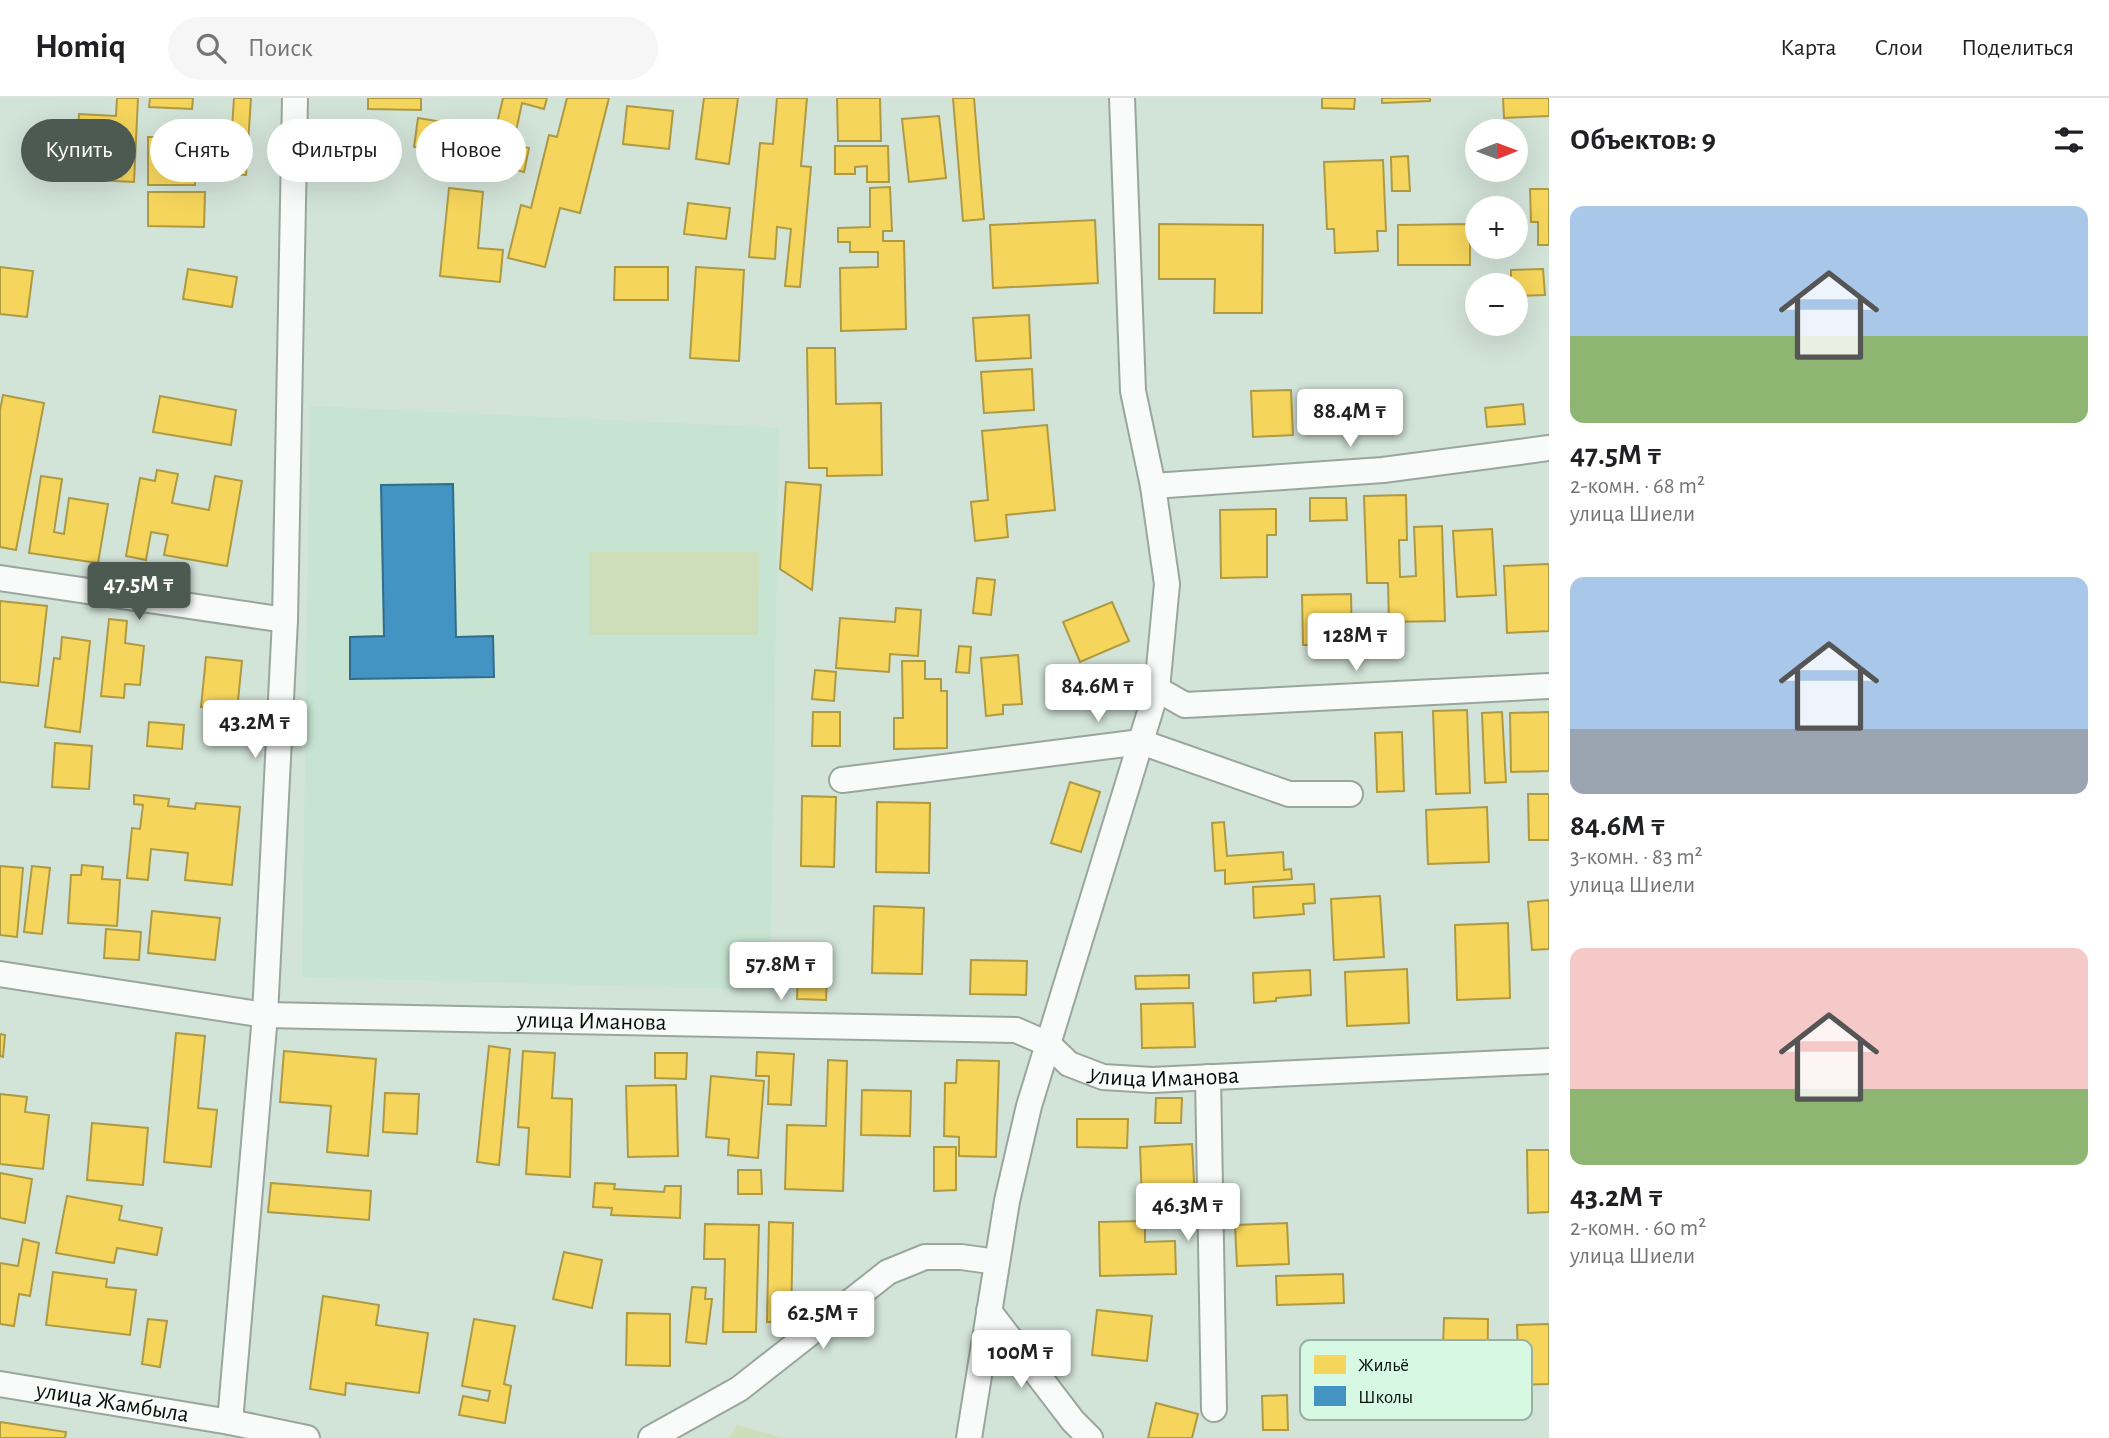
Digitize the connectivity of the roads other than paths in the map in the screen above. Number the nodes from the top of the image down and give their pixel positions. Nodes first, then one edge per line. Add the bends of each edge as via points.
1 (295, 98) edge
2 (1122, 98) edge
3 (1549, 448) edge
4 (1153, 485) junction
5 (0, 578) edge
6 (285, 620) junction
7 (1549, 686) edge
8 (1157, 689) junction
9 (1141, 742) junction
10 (842, 780) dead end
11 (1350, 794) dead end
12 (0, 974) edge
13 (265, 1014) junction
14 (1048, 1044) junction
15 (1549, 1061) edge
16 (1208, 1077) junction
17 (997, 1262) junction
18 (989, 1311) junction
19 (0, 1384) edge
20 (1214, 1409) dead end
21 (230, 1422) junction
22 (307, 1438) edge
23 (651, 1438) edge
24 (969, 1438) edge
25 (1090, 1438) edge

1 - 6 street
2 - 4 street via 1133,391
3 - 4 street via 1382,470
4 - 8 street via 1167,584
5 - 6 street
6 - 13 street
7 - 8 street via 1185,705
8 - 9 street
9 - 10 street
9 - 11 street via 1289,794
9 - 14 street
12 - 13 street, улица Иманова
13 - 14 street, улица Иманова via 1016,1030
13 - 21 street
14 - 16 street, улица Иманова via 1069,1064 1103,1077
14 - 17 street via 1007,1201
15 - 16 street, улица Иманова
16 - 20 street
17 - 18 street
17 - 23 street via 925,1257 888,1272 739,1388
18 - 24 street
18 - 25 street
19 - 21 street, улица Жамбыла
21 - 22 street, улица Жамбыла

